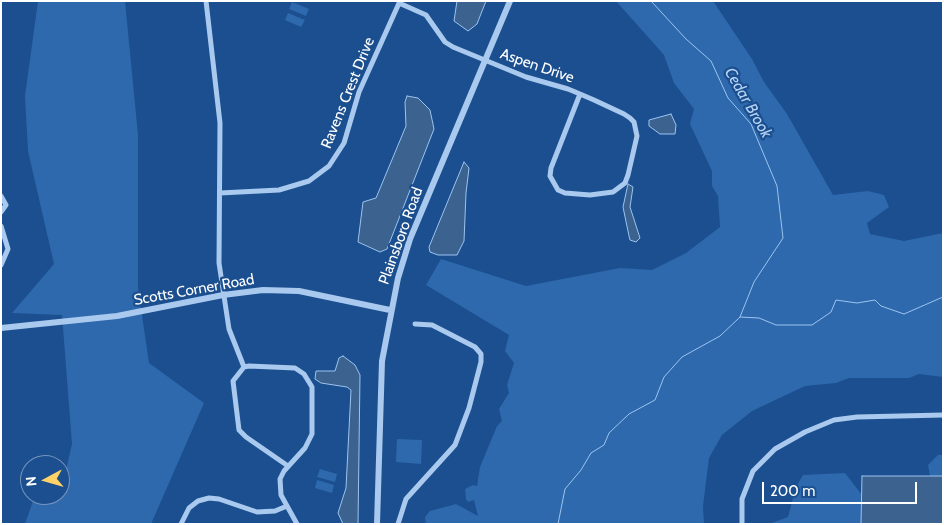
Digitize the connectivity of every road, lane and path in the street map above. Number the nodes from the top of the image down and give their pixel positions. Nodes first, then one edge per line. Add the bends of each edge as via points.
1 (206, 1) edge
2 (510, 1) edge
3 (399, 2) edge
4 (485, 61) junction
5 (580, 94) junction
6 (220, 193) junction
7 (1, 196) edge
8 (1, 212) edge
9 (1, 226) edge
10 (1, 265) edge
11 (223, 295) junction
12 (390, 310) junction
13 (415, 324) dead end
14 (1, 328) edge
15 (244, 368) junction
16 (943, 415) edge
17 (288, 466) junction
18 (287, 506) junction
19 (181, 524) edge
20 (296, 524) edge
21 (376, 524) edge
22 (398, 524) edge
23 (742, 524) edge

1 - 6 street via 220,123
2 - 4 street, Plainsboro Road
3 - 4 street, Ravens Crest Drive via 426,15 453,47
3 - 6 street, Ravens Crest Drive via 359,92 344,143 329,166 309,181 279,190
4 - 5 street, Aspen Drive
4 - 12 street, Plainsboro Road via 410,239
5 - 5 street, Aspen Drive via 624,114 637,129 625,183 613,192 590,195 565,193 558,190 550,176
6 - 11 street via 219,263
7 - 8 street via 6,205
9 - 10 street via 8,249
11 - 12 street, Scotts Corner Road via 263,290 299,291
11 - 14 street, Scotts Corner Road via 117,316
11 - 15 street via 230,329
12 - 21 street, Plainsboro Road via 380,383
13 - 22 street via 432,325 478,350 481,362 455,445 406,499
15 - 17 street via 233,381 239,430
15 - 17 street via 295,368 304,374 312,387 312,434 305,448
16 - 23 street via 856,416 834,420 805,432 775,449 753,471 742,499
17 - 18 street via 280,479
18 - 19 street via 275,511 257,512 209,498 189,508
18 - 20 street

